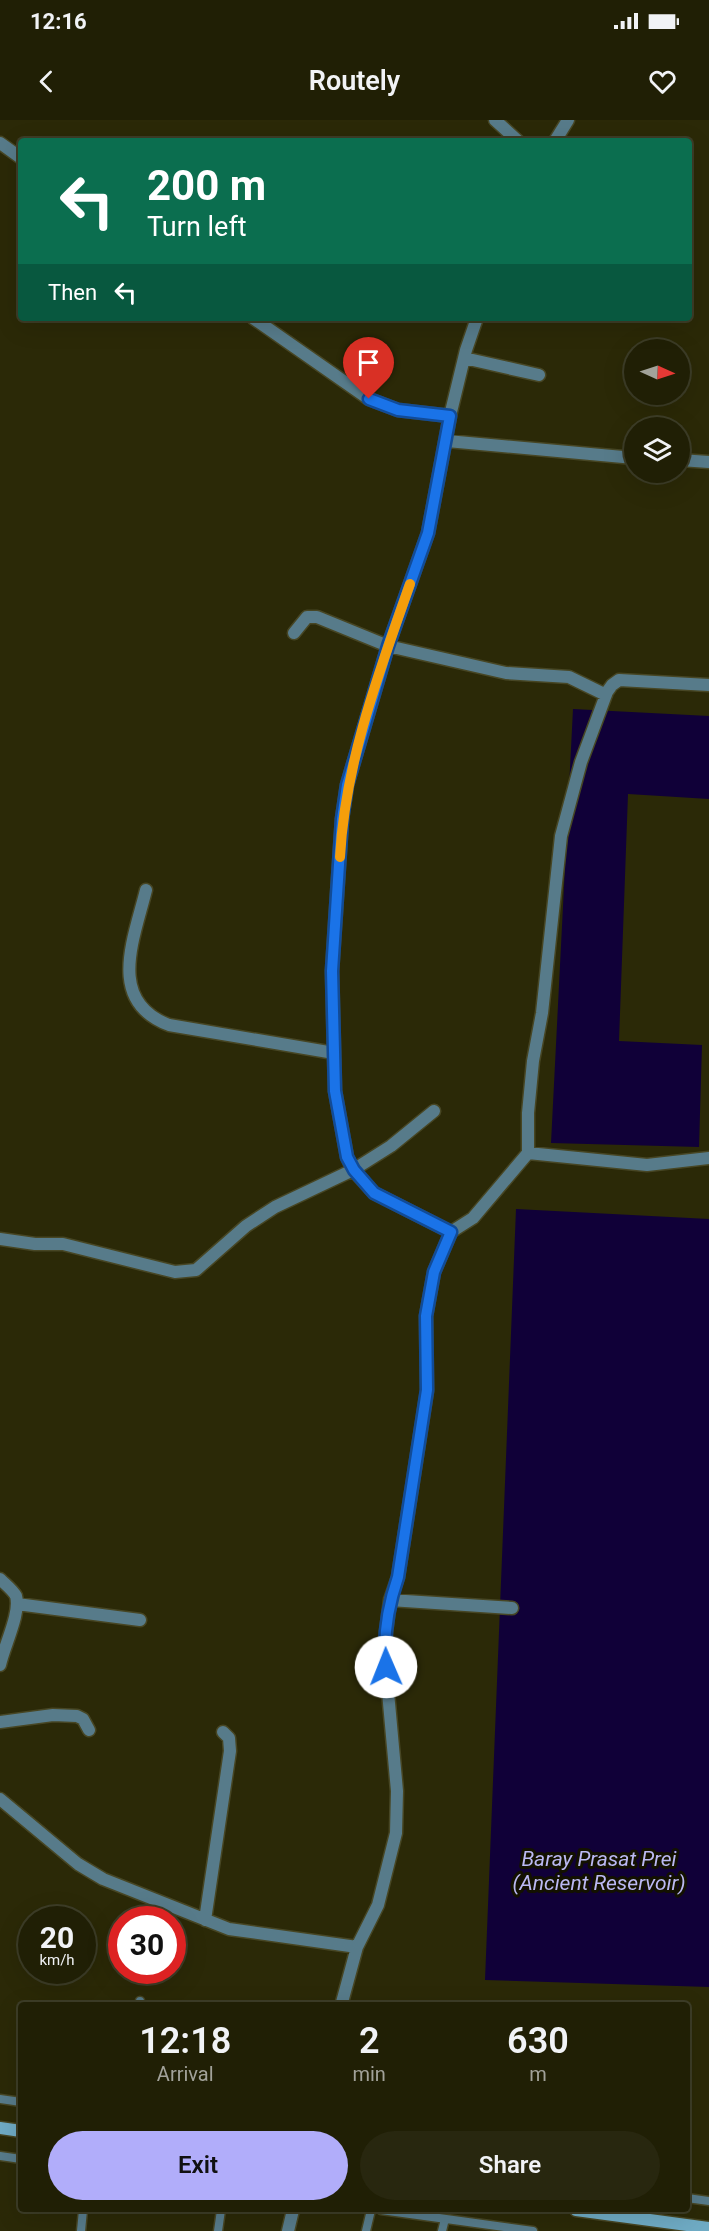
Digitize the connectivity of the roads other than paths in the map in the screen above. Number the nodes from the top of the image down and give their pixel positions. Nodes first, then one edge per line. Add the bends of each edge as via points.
1 (495, 120) edge
2 (568, 120) edge
3 (515, 138) edge
4 (557, 138) edge
5 (0, 143) edge
6 (18, 156) edge
7 (257, 321) edge
8 (476, 321) edge
9 (464, 358) junction
10 (539, 375) dead end
11 (450, 416) junction
12 (447, 441) junction
13 (624, 457) edge
14 (690, 461) edge
15 (709, 462) edge
16 (294, 633) dead end
17 (388, 646) junction
18 (709, 685) edge
19 (606, 695) junction
20 (146, 890) dead end
21 (334, 1053) junction
22 (434, 1112) dead end
23 (528, 1153) junction
24 (709, 1158) edge
25 (354, 1170) junction
26 (451, 1232) junction
27 (0, 1239) edge
28 (0, 1579) edge
29 (390, 1600) junction
30 (17, 1604) junction
31 (512, 1608) dead end
32 (140, 1620) dead end
33 (0, 1665) edge
34 (0, 1722) edge
35 (89, 1730) dead end
36 (223, 1732) dead end
37 (0, 1800) edge
38 (205, 1920) junction
39 (357, 1947) junction
40 (342, 2002) edge
41 (0, 2099) edge
42 (18, 2102) edge
43 (0, 2128) edge
44 (18, 2131) edge
45 (0, 2156) edge
46 (18, 2158) edge
47 (690, 2198) edge
48 (709, 2201) edge
49 (83, 2212) edge
50 (221, 2212) edge
51 (293, 2212) edge
52 (371, 2212) edge
53 (395, 2212) edge
54 (591, 2212) edge
55 (445, 2219) junction
56 (709, 2228) edge
57 (81, 2231) edge
58 (218, 2231) edge
59 (288, 2231) edge
60 (366, 2231) edge
61 (442, 2231) edge
62 (533, 2231) edge

1 - 3 street
2 - 4 street
5 - 6 street
7 - 11 street via 369,399 398,410
8 - 9 street
9 - 10 street
9 - 11 street
11 - 12 street
12 - 13 street
12 - 17 street via 428,533
14 - 15 street
16 - 17 street via 301,622 313,616
17 - 19 street via 506,673 569,677
17 - 21 street via 347,785 342,819 332,971
18 - 19 street via 619,680
19 - 23 street via 581,762 561,836 542,1013 533,1061
20 - 21 street via 128,974 141,1009 168,1025
21 - 25 street via 335,1091 347,1157
22 - 25 street
23 - 24 street via 647,1165
23 - 26 street via 473,1218
25 - 26 street via 374,1193
25 - 27 street via 275,1207 246,1226 196,1270 175,1272 63,1244
26 - 29 street via 434,1272 426,1316 427,1390 398,1577
28 - 30 street via 15,1594
29 - 31 street
29 - 39 street via 384,1648 397,1791 396,1833 378,1905
30 - 32 street
30 - 33 street
34 - 35 street via 68,1714 83,1719
36 - 38 street via 229,1738 230,1751
37 - 38 street via 78,1864 103,1879
38 - 39 street via 229,1929
39 - 40 street
41 - 42 lane
43 - 44 main road
45 - 46 lane
47 - 48 lane
49 - 57 lane
50 - 58 lane
51 - 59 street
52 - 60 lane
53 - 55 lane
54 - 56 main road
55 - 61 lane
55 - 62 lane

